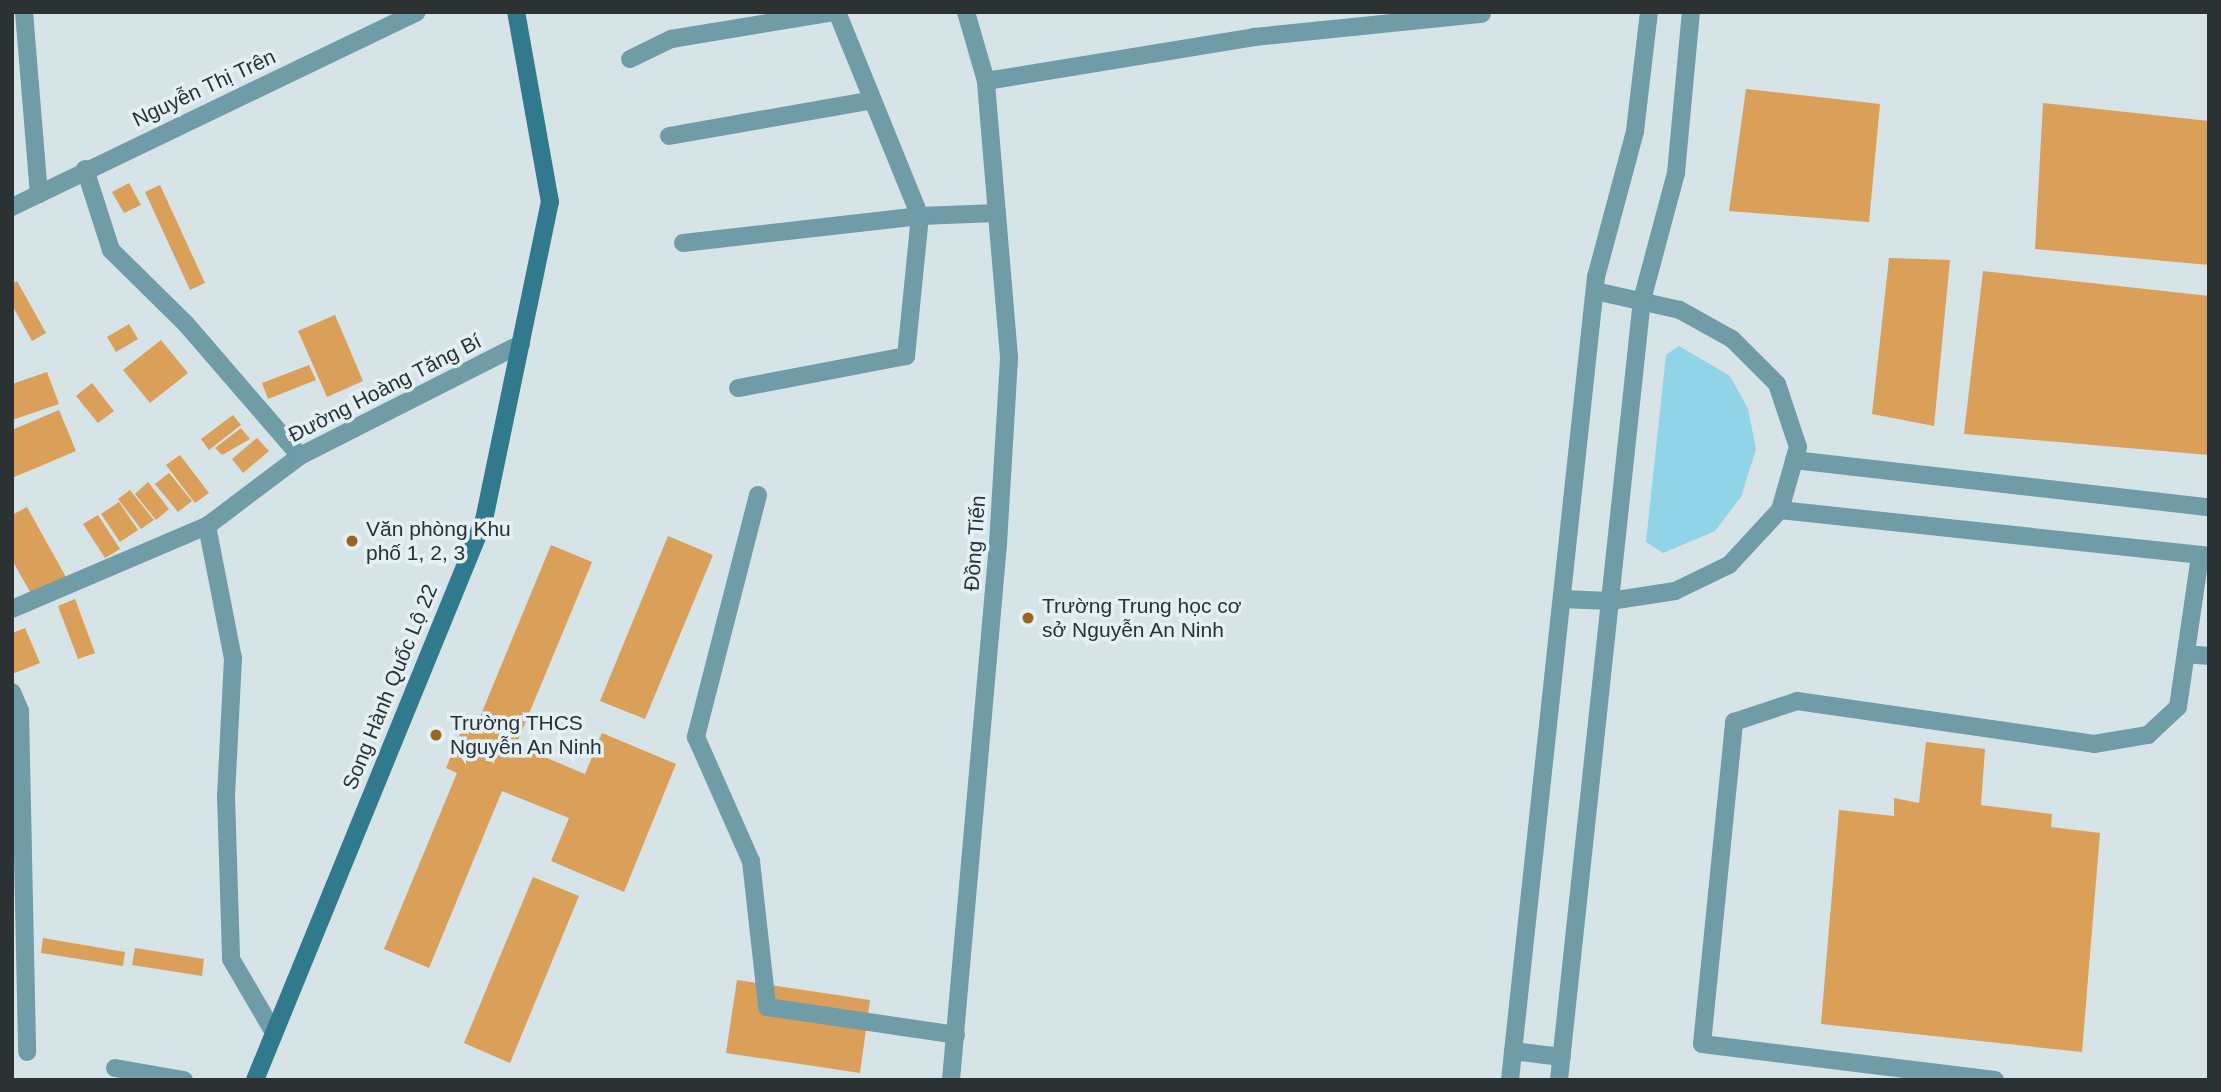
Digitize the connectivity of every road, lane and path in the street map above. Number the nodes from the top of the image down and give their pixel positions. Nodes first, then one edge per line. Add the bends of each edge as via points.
1 (24, 12) edge
2 (416, 12) edge
3 (516, 12) edge
4 (835, 12) edge
5 (966, 12) edge
6 (1649, 12) edge
7 (1691, 12) edge
8 (1482, 14) edge
9 (630, 59) dead end
10 (986, 81) junction
11 (873, 100) junction
12 (669, 136) dead end
13 (85, 169) junction
14 (39, 194) junction
15 (12, 207) edge
16 (997, 213) junction
17 (919, 216) junction
18 (683, 243) dead end
19 (1595, 291) junction
20 (1642, 300) junction
21 (521, 344) junction
22 (738, 388) dead end
23 (300, 456) junction
24 (1794, 460) junction
25 (758, 495) dead end
26 (2209, 507) edge
27 (1780, 510) junction
28 (207, 526) junction
29 (2204, 556) edge
30 (1562, 599) junction
31 (1610, 601) junction
32 (12, 609) edge
33 (2186, 654) junction
34 (2209, 656) edge
35 (12, 692) edge
36 (16, 713) edge
37 (274, 1031) junction
38 (956, 1035) junction
39 (1513, 1051) junction
40 (27, 1052) dead end
41 (1562, 1057) junction
42 (115, 1068) dead end
43 (184, 1080) edge
44 (255, 1080) edge
45 (951, 1080) edge
46 (1510, 1080) edge
47 (1559, 1080) edge
48 (1995, 1080) edge

1 - 14 street
2 - 13 street, Nguyễn Thị Trên
3 - 21 street, Song Hành Quốc Lộ 22 via 550,202
4 - 9 street via 671,39
4 - 11 street
5 - 10 street, Đồng Tiến
6 - 19 street via 1635,131
7 - 20 street via 1676,173
8 - 10 street via 1254,37
10 - 16 street, Đồng Tiến
11 - 12 street
11 - 17 street
13 - 14 street, Nguyễn Thị Trên
13 - 23 street via 111,250 186,324
14 - 15 street, Nguyễn Thị Trên
16 - 17 street
16 - 38 street, Đồng Tiến via 1009,357 998,544
17 - 18 street
17 - 22 street via 906,356
19 - 20 street
19 - 30 street
20 - 24 street via 1680,310 1732,339 1777,384 1798,447
20 - 31 street
21 - 23 street, Đường Hoàng Tăng Bí
21 - 37 street, Song Hành Quốc Lộ 22 via 484,520
23 - 28 street, Đường Hoàng Tăng Bí
24 - 26 street
24 - 27 street
25 - 38 street via 696,737 751,861 767,1007
27 - 29 street
27 - 31 street via 1729,565 1675,591
28 - 32 street, Đường Hoàng Tăng Bí
28 - 37 street via 233,658 226,796 231,959
29 - 33 street
30 - 31 street
30 - 39 street
31 - 41 street
33 - 34 street
33 - 48 street via 2178,707 2148,735 2094,744 1797,701 1734,722 1702,1044
35 - 36 street
36 - 40 street
37 - 44 street, Song Hành Quốc Lộ 22
38 - 45 street, Đồng Tiến
39 - 41 street
39 - 46 street
41 - 47 street
42 - 43 street

